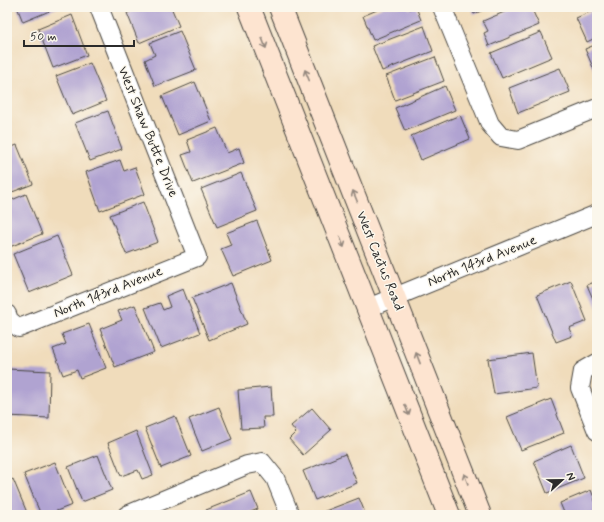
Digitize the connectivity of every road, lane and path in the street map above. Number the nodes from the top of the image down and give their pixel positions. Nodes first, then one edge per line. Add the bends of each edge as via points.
1 (99, 7) edge
2 (249, 7) edge
3 (280, 7) edge
4 (442, 7) edge
5 (597, 108) edge
6 (597, 214) edge
7 (197, 257) joint
8 (395, 297) junction
9 (368, 308) junction
10 (7, 314) edge
11 (590, 367) edge
12 (597, 431) edge
13 (128, 515) edge
14 (290, 515) edge
15 (448, 515) edge
16 (480, 515) edge

1 - 7 street, West Shaw Butte Drive
2 -> 9 main road, West Cactus Road
8 -> 3 main road, West Cactus Road
4 - 5 street via 490,124 501,137 518,140
6 - 8 street, North 143rd Avenue
7 - 10 street, North 143rd Avenue via 19,328 9,320
8 - 9 street, North 143rd Avenue
16 -> 8 main road, West Cactus Road
9 -> 15 main road, West Cactus Road
11 - 12 street via 580,388
13 - 14 street via 247,465 262,462 275,478

